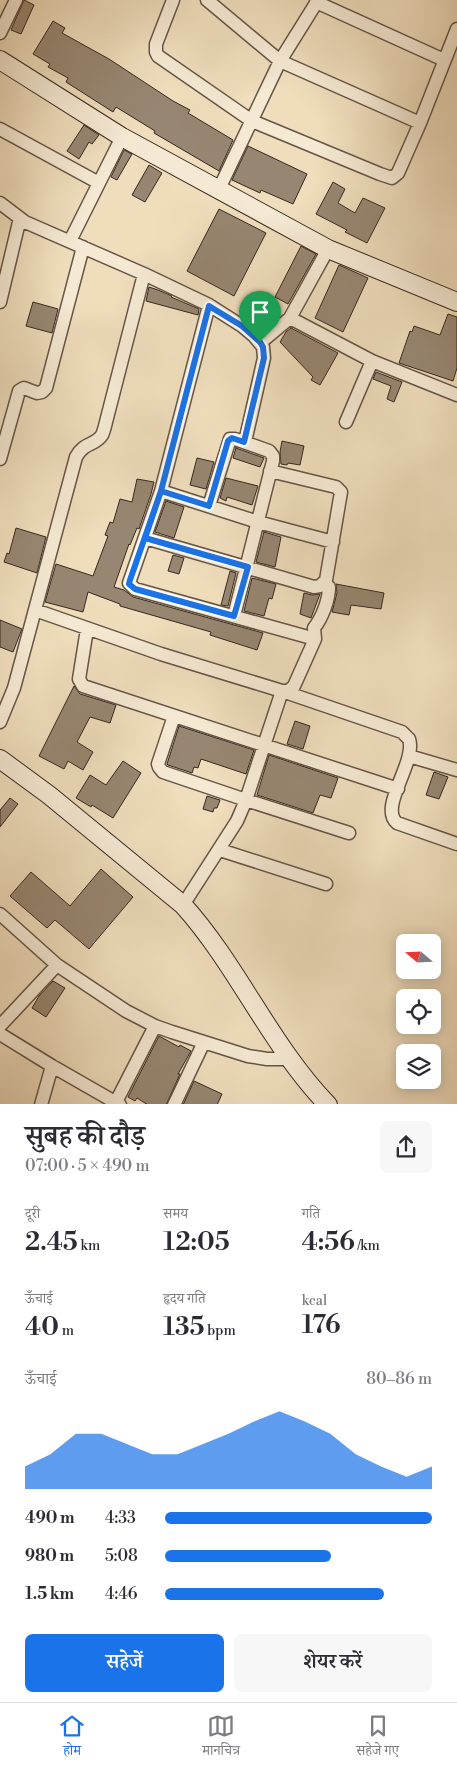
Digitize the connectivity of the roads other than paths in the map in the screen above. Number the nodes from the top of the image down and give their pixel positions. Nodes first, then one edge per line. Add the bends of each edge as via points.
1 (16, 0) edge
2 (173, 0) edge
3 (207, 0) edge
4 (317, 1) edge
5 (457, 29) edge
6 (0, 33) edge
7 (0, 60) edge
8 (444, 60) junction
9 (280, 61) junction
10 (252, 121) junction
11 (420, 123) junction
12 (2, 135) edge
13 (122, 137) junction
14 (99, 183) junction
15 (219, 189) junction
16 (0, 202) edge
17 (20, 218) junction
18 (70, 241) junction
19 (83, 247) junction
20 (328, 249) junction
21 (144, 274) junction
22 (0, 302) edge
23 (457, 302) edge
24 (209, 306) junction
25 (290, 318) junction
26 (268, 337) junction
27 (372, 361) junction
28 (457, 395) edge
29 (5, 419) edge
30 (346, 422) dead end
31 (244, 442) junction
32 (0, 459) edge
33 (270, 471) junction
34 (161, 491) junction
35 (209, 506) junction
36 (258, 522) junction
37 (145, 538) junction
38 (333, 542) junction
39 (248, 567) junction
40 (329, 587) dead end
41 (35, 610) junction
42 (234, 616) junction
43 (87, 629) junction
44 (315, 639) junction
45 (282, 691) junction
46 (174, 716) junction
47 (0, 722) edge
48 (263, 746) junction
49 (409, 756) junction
50 (0, 759) edge
51 (457, 770) edge
52 (398, 789) junction
53 (246, 800) junction
54 (349, 833) dead end
55 (457, 844) edge
56 (220, 850) junction
57 (326, 884) dead end
58 (183, 905) junction
59 (0, 914) edge
60 (57, 965) junction
61 (0, 1026) edge
62 (155, 1026) junction
63 (0, 1034) edge
64 (204, 1042) junction
65 (290, 1059) junction
66 (52, 1066) junction
67 (112, 1102) edge
68 (321, 1102) edge
69 (41, 1104) edge
70 (174, 1104) edge

1 - 6 street
2 - 10 street via 156,44 158,56
3 - 9 street
4 - 8 street
4 - 9 street
5 - 8 street
7 - 13 main road
8 - 11 street
9 - 10 street
9 - 11 street
10 - 11 street via 392,178 398,173
10 - 15 street
12 - 14 street
13 - 14 street
13 - 15 main road
14 - 18 street
15 - 20 main road
16 - 17 street
17 - 18 street
17 - 22 street
18 - 19 street
19 - 21 street
19 - 29 street via 46,388 42,392 21,389
20 - 23 main road
20 - 25 street
21 - 24 street
21 - 41 street via 106,422 98,439 85,445 76,457
24 - 26 street
24 - 34 street
25 - 26 street
25 - 27 street
26 - 31 street via 263,347 264,358
27 - 28 street
27 - 30 street
29 - 32 street
31 - 33 street via 272,454
31 - 35 street via 232,438 228,441
33 - 36 street
33 - 38 street via 339,490 342,496
34 - 35 street
34 - 37 street
35 - 36 street
36 - 38 street
36 - 39 street
37 - 39 street
37 - 42 street via 130,580 131,586
38 - 39 street via 326,580 320,586
39 - 42 street
40 - 44 street via 319,622 314,628
41 - 43 street
41 - 47 street via 14,688
42 - 44 street
43 - 45 street
43 - 46 street via 79,679 83,686
44 - 45 street via 294,686
45 - 48 street
45 - 49 street via 402,732 411,744
46 - 48 street
46 - 53 street via 158,767 163,772
48 - 52 street
48 - 53 street
49 - 51 street
49 - 52 street
50 - 58 main road
52 - 55 street via 391,809 397,824
53 - 54 street
53 - 56 street
56 - 57 street
56 - 58 street
58 - 65 main road via 215,946
59 - 60 street
60 - 61 street
60 - 62 street via 126,1012
62 - 64 street
62 - 67 street
63 - 66 street
64 - 65 street via 248,1056
64 - 70 street
65 - 68 main road
66 - 67 street
66 - 69 street

